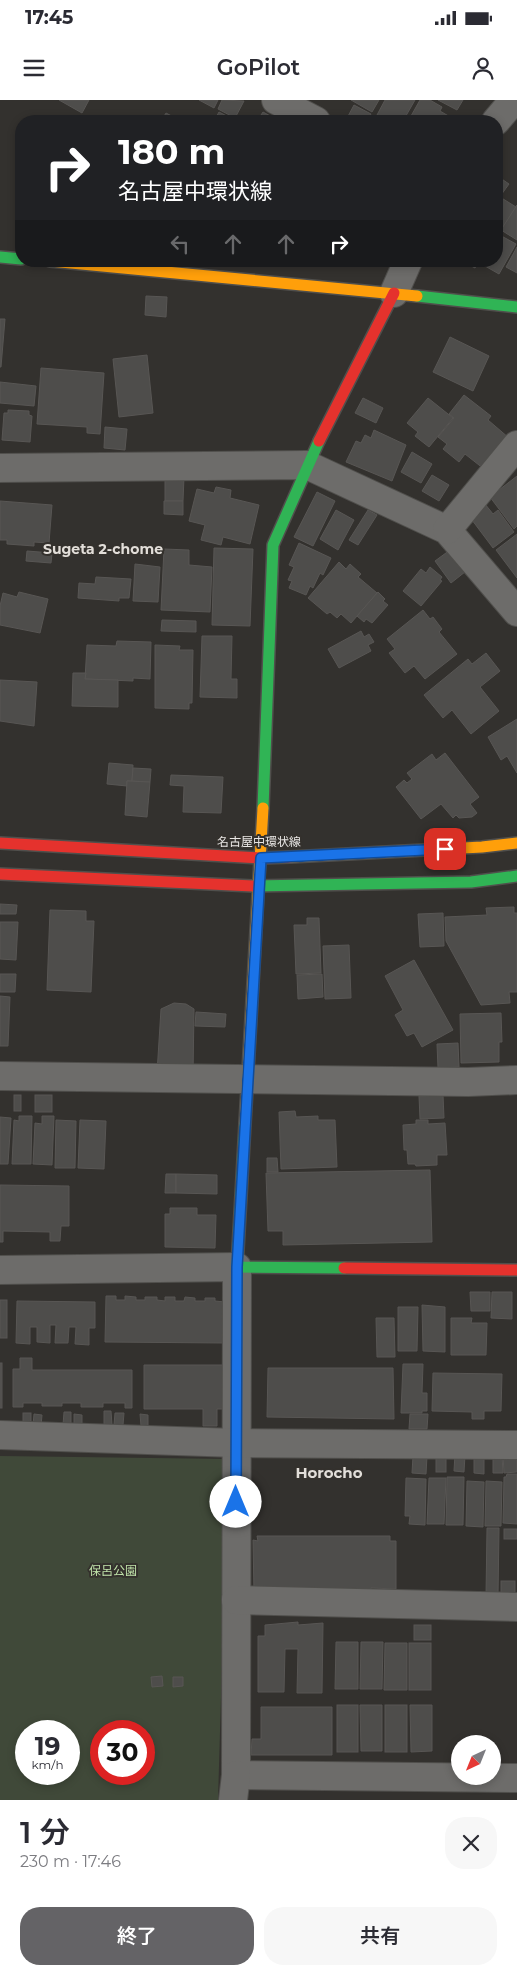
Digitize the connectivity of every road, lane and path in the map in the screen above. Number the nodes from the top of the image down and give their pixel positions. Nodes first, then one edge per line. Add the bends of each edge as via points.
1 (276, 100) edge
2 (514, 100) edge
3 (305, 115) edge
4 (502, 115) edge
5 (0, 257) edge
6 (15, 258) edge
7 (114, 267) edge
8 (405, 267) edge
9 (394, 293) junction
10 (517, 307) edge
11 (517, 445) edge
12 (307, 465) junction
13 (0, 468) edge
14 (446, 530) junction
15 (514, 605) edge
16 (0, 843) edge
17 (517, 843) edge
18 (261, 858) junction
19 (0, 874) edge
20 (517, 876) edge
21 (260, 886) junction
22 (0, 1076) edge
23 (249, 1079) junction
24 (517, 1080) edge
25 (237, 1267) junction
26 (0, 1270) edge
27 (517, 1270) edge
28 (0, 1435) edge
29 (236, 1443) junction
30 (517, 1445) edge
31 (236, 1600) junction
32 (517, 1607) edge
33 (517, 1778) edge
34 (234, 1787) edge

1 - 3 street
2 - 4 street
5 - 6 street
7 - 9 street
8 - 9 street
9 - 10 street
9 - 12 street
11 - 14 street
12 - 13 street
12 - 14 street
12 - 18 street via 273,545
14 - 15 street
16 - 18 street, 名古屋中環状線
17 - 18 street, 名古屋中環状線
18 - 21 street
19 - 21 street
20 - 21 street via 471,882
21 - 23 street
22 - 23 street
23 - 24 street
23 - 25 street
25 - 26 street
25 - 27 street
25 - 29 street
28 - 29 street
29 - 30 street
29 - 31 street
31 - 32 street
31 - 34 street
33 - 34 street

